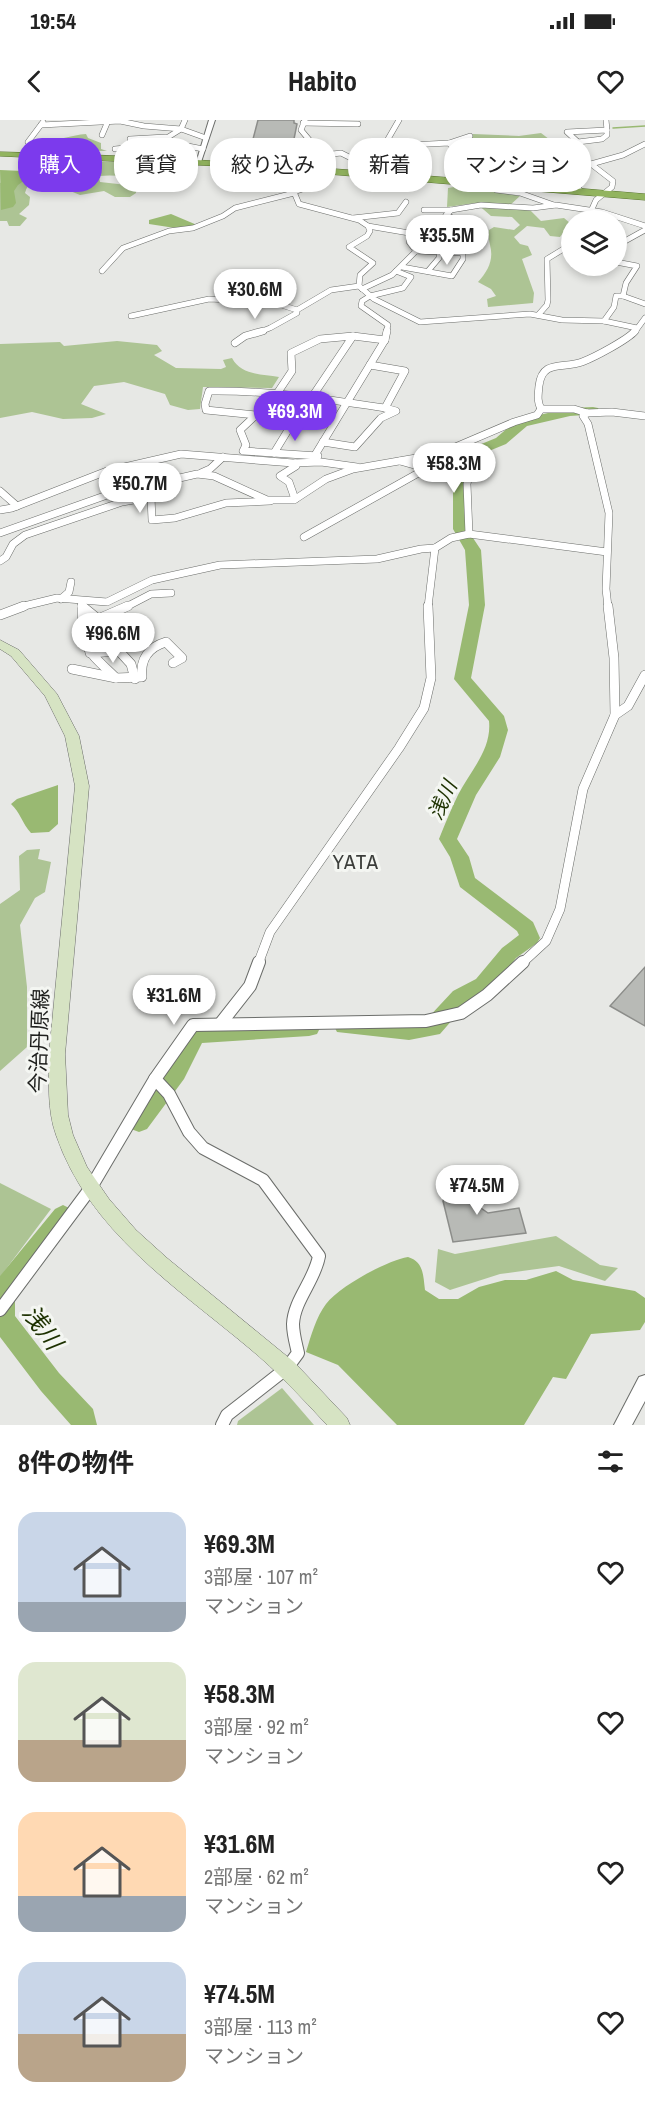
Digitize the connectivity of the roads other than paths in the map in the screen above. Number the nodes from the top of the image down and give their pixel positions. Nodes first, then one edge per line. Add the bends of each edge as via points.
1 (185, 120) edge
2 (212, 120) edge
3 (399, 120) edge
4 (606, 120) edge
5 (108, 121) edge
6 (92, 122) edge
7 (304, 122) edge
8 (42, 123) edge
9 (358, 124) dead end
10 (181, 129) junction
11 (607, 130) junction
12 (87, 131) dead end
13 (102, 135) dead end
14 (470, 136) dead end
15 (31, 138) edge
16 (167, 138) edge
17 (206, 138) junction
18 (306, 138) edge
19 (389, 138) edge
20 (464, 138) edge
21 (645, 144) edge
22 (198, 148) edge
23 (203, 149) junction
24 (0, 153) edge
25 (18, 154) edge
26 (199, 160) joint
27 (210, 161) edge
28 (591, 164) joint
29 (336, 169) edge
30 (444, 179) edge
31 (591, 191) edge
32 (591, 191) edge
33 (512, 192) edge
34 (602, 192) junction
35 (294, 193) joint
36 (645, 196) edge
37 (406, 202) dead end
38 (554, 205) junction
39 (424, 210) dead end
40 (583, 210) edge
41 (590, 210) edge
42 (448, 212) junction
43 (627, 217) edge
44 (351, 219) junction
45 (368, 226) junction
46 (645, 228) edge
47 (416, 234) junction
48 (627, 239) edge
49 (416, 250) junction
50 (561, 250) edge
51 (440, 252) junction
52 (463, 253) junction
53 (627, 264) edge
54 (402, 267) junction
55 (102, 270) dead end
56 (396, 271) junction
57 (428, 271) junction
58 (360, 287) junction
59 (370, 296) junction
60 (624, 296) junction
61 (645, 303) edge
62 (297, 310) junction
63 (539, 314) junction
64 (131, 316) dead end
65 (645, 318) edge
66 (604, 321) junction
67 (637, 328) junction
68 (353, 336) junction
69 (385, 340) junction
70 (235, 344) dead end
71 (370, 365) junction
72 (278, 392) junction
73 (312, 397) junction
74 (347, 402) junction
75 (385, 408) junction
76 (541, 409) junction
77 (587, 413) junction
78 (256, 415) junction
79 (645, 416) edge
80 (296, 417) junction
81 (334, 423) junction
82 (323, 442) junction
83 (274, 453) junction
84 (439, 454) junction
85 (315, 455) junction
86 (223, 457) junction
87 (398, 461) junction
88 (295, 463) junction
89 (368, 466) junction
90 (358, 468) junction
91 (199, 474) junction
92 (0, 491) edge
93 (296, 499) junction
94 (273, 501) junction
95 (17, 506) junction
96 (0, 510) edge
97 (59, 522) junction
98 (3, 532) edge
99 (469, 534) junction
100 (304, 537) dead end
101 (435, 548) junction
102 (607, 552) junction
103 (0, 561) edge
104 (71, 582) dead end
105 (171, 593) dead end
106 (61, 599) junction
107 (82, 604) junction
108 (0, 615) edge
109 (0, 644) edge
110 (90, 653) junction
111 (173, 663) dead end
112 (72, 669) dead end
113 (645, 675) edge
114 (116, 678) junction
115 (135, 679) junction
116 (615, 716) junction
117 (222, 1023) junction
118 (155, 1079) junction
119 (90, 1189) junction
120 (0, 1310) edge
121 (287, 1368) junction
122 (645, 1383) edge
123 (222, 1425) edge
124 (340, 1425) edge
125 (623, 1425) edge

1 - 10 street
2 - 17 street
3 - 19 street
4 - 11 street
5 - 6 street
5 - 10 street
5 - 13 street
6 - 8 street
6 - 12 street
7 - 9 street
7 - 18 street via 301,130
8 - 15 street
10 - 16 street
10 - 17 street
11 - 11 street via 602,139 578,142 567,132
14 - 20 street
17 - 23 street
21 - 28 street
22 - 23 street
23 - 26 street
24 - 25 highway
26 - 27 highway
28 - 34 street via 613,182 612,187
29 - 30 highway
31 - 34 highway
32 - 34 highway
33 - 38 street
34 - 36 highway
34 - 41 street
35 - 44 street via 299,204
35 - 55 street via 235,208 193,228 169,231 123,248
37 - 44 street via 398,213
38 - 40 street
38 - 42 street via 537,208 497,204
39 - 42 street
42 - 47 street
42 - 52 street via 463,226
43 - 46 street
44 - 45 street
45 - 47 street
45 - 58 street via 367,236 349,247 373,263 360,275
46 - 48 street
47 - 49 street via 409,242
49 - 51 street
49 - 54 street
50 - 63 street via 547,259 548,300
51 - 52 street
51 - 57 street
52 - 57 street via 452,276
53 - 60 street via 637,266 626,283
54 - 56 street
54 - 57 street
56 - 58 street via 377,286
56 - 59 street via 411,277 403,288
58 - 59 street
58 - 62 street via 330,288
59 - 63 street via 420,322
59 - 69 street via 361,306 388,325
60 - 61 street
60 - 66 street via 616,296 614,308
62 - 64 street via 264,301 209,299
62 - 70 street via 268,329 238,338
63 - 66 street via 562,320
65 - 67 street
66 - 67 street
67 - 76 street via 633,334 582,362 544,371 537,401
68 - 69 street
68 - 72 street via 320,339 291,353 292,370
68 - 73 street
69 - 71 street
71 - 74 street
71 - 75 street via 405,371
72 - 73 street
72 - 78 street via 209,392 206,410
73 - 74 street
74 - 75 street
74 - 81 street
75 - 82 street via 396,411 381,418 378,426 360,438 355,447
76 - 77 street
76 - 84 street via 537,415
77 - 79 street
77 - 102 street via 583,417 609,513
78 - 80 street
78 - 83 street via 240,430 246,445 243,451
80 - 81 street
80 - 83 street
81 - 82 street
82 - 85 street
83 - 85 street
84 - 87 street
84 - 99 street via 471,464 467,484
85 - 89 street
86 - 88 street
86 - 91 street via 210,470
86 - 95 street via 181,454 142,462 79,480
87 - 89 street
87 - 100 street via 421,467 422,471
88 - 90 street via 321,462
88 - 93 street via 279,476 289,483
89 - 90 street
90 - 93 street via 326,479
91 - 94 street via 214,476
91 - 98 street via 110,494
92 - 95 street
93 - 94 street
94 - 97 street via 226,503 175,518 152,520 151,497
95 - 96 street
97 - 98 street
97 - 103 street via 25,535
99 - 101 street via 451,538
99 - 102 street
101 - 107 street via 374,559 215,566 144,582 120,599
101 - 117 street via 428,599 431,678 424,708 270,932 250,986
102 - 116 street
104 - 106 street via 69,592
105 - 107 street via 146,595 112,617 98,619
106 - 107 street
106 - 108 street
107 - 110 street via 82,639
109 - 119 main road, 今治丹原線 via 15,653 51,694 72,736 82,786 57,1089 63,1133
110 - 114 street
110 - 115 street via 119,651 131,664
111 - 115 street via 182,658 166,642 155,645 146,653 140,668 142,677
112 - 114 street
113 - 116 street via 628,705
114 - 115 street
116 - 117 street via 583,789 560,909 546,941 487,995 461,1013 426,1021
117 - 118 street via 193,1025
118 - 119 street
118 - 121 street via 169,1094 202,1148 263,1180 319,1256 318,1269 293,1324 298,1353
119 - 120 street
119 - 121 main road, 今治丹原線 via 130,1237
121 - 123 street via 227,1416
121 - 124 main road, 今治丹原線
122 - 125 street

